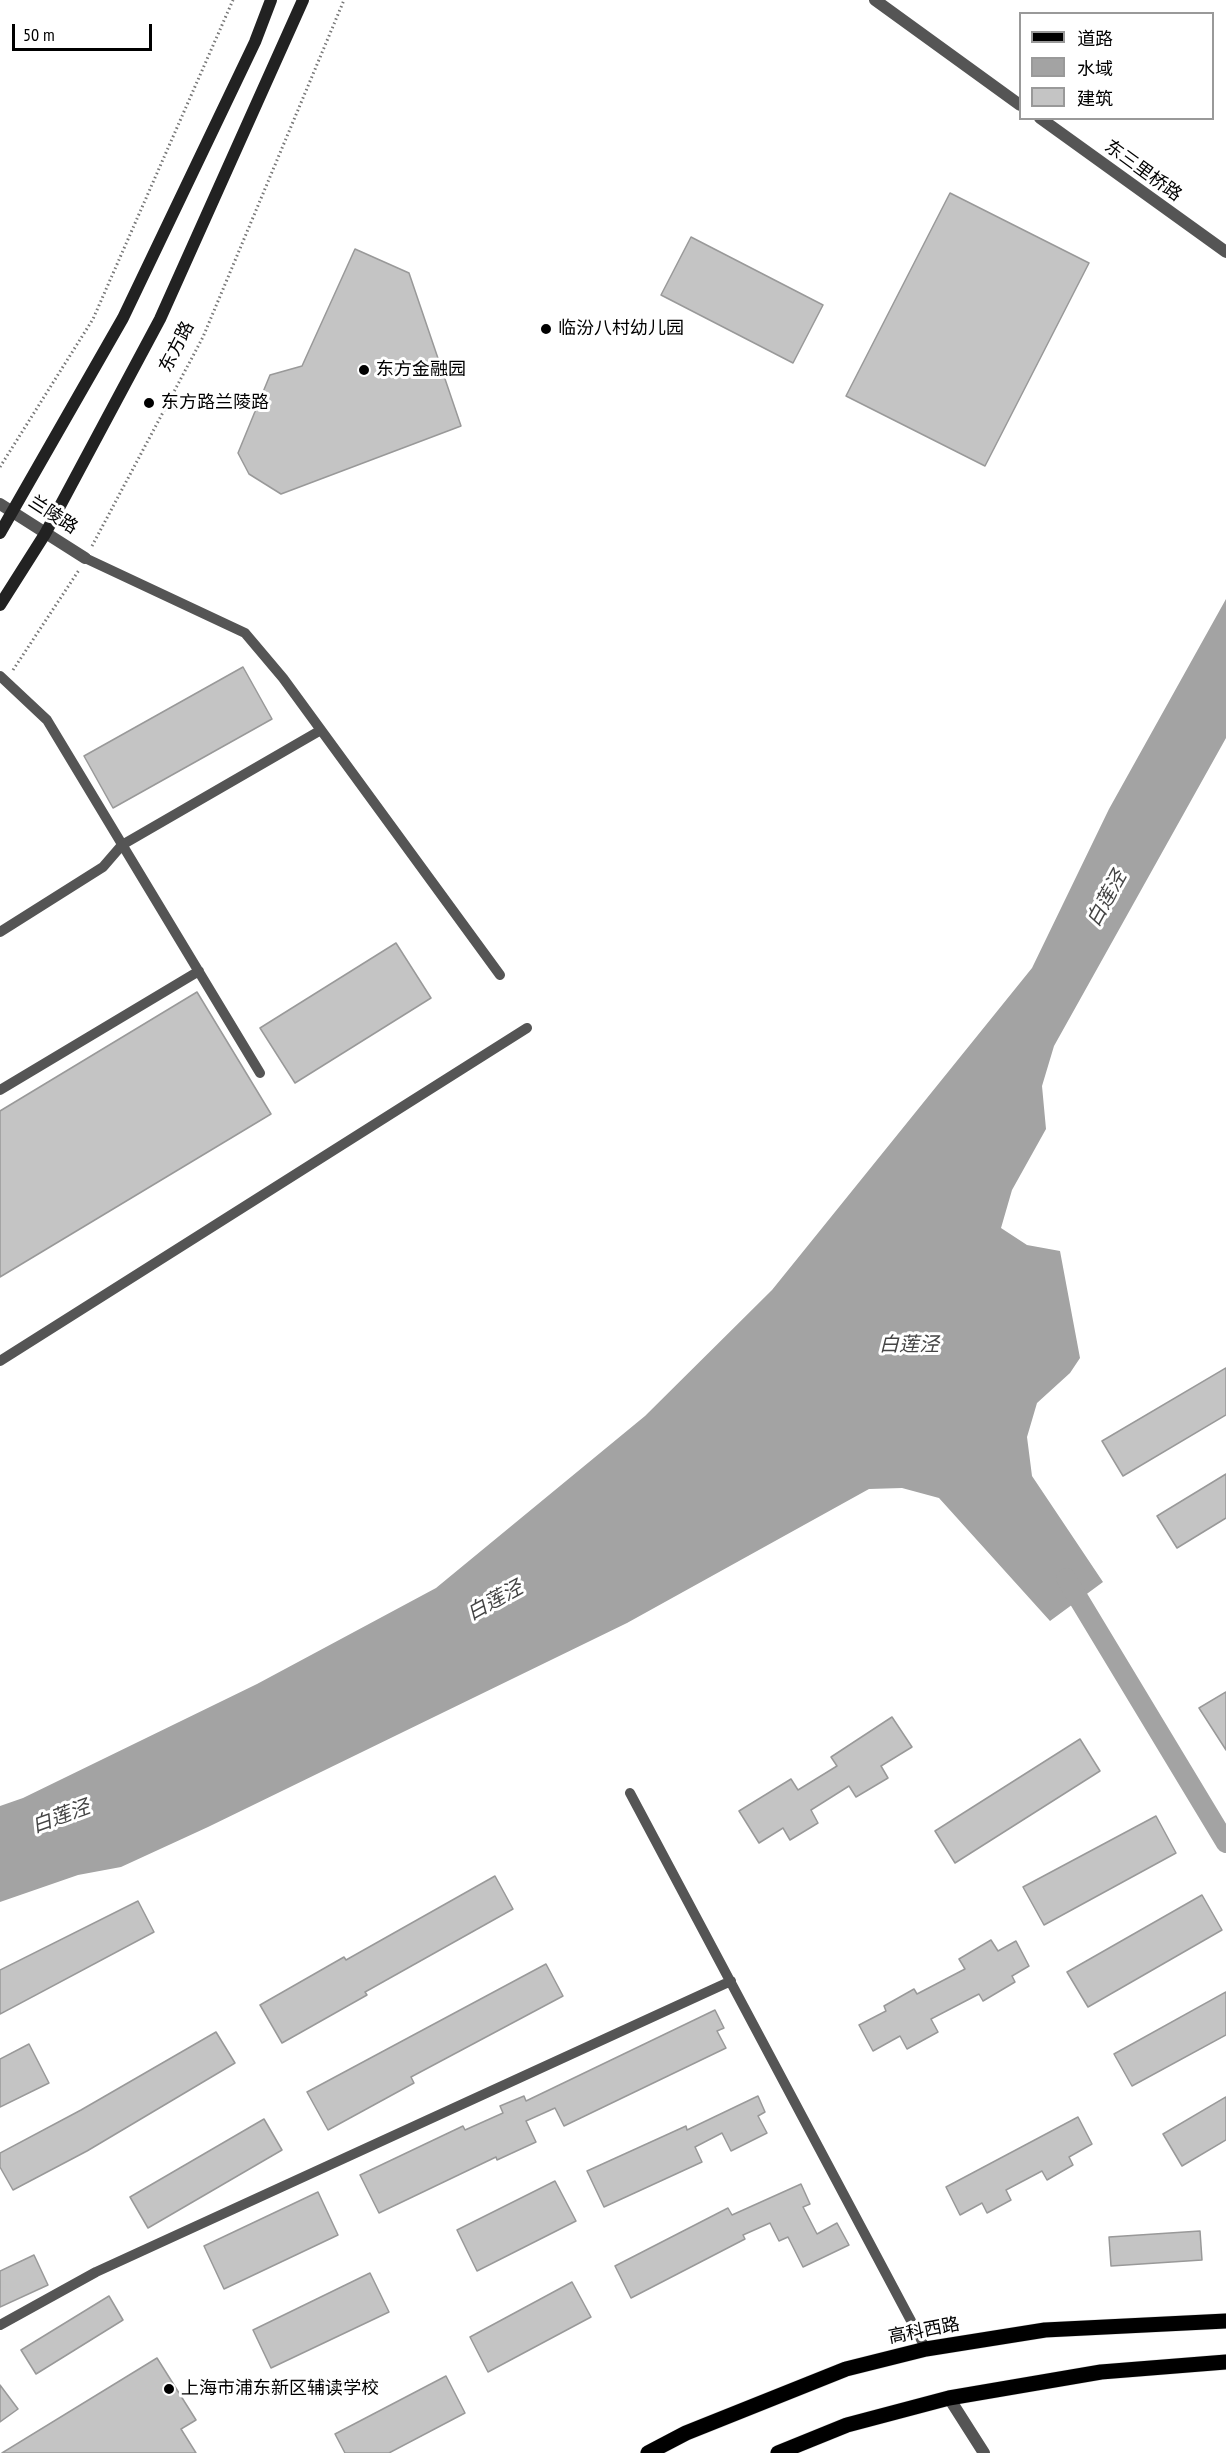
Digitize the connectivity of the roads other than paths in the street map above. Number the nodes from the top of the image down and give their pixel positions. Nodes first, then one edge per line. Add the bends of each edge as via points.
1 (271, 0) edge
2 (303, 0) edge
3 (877, 1) edge
4 (1019, 104) edge
5 (1043, 120) edge
6 (1226, 252) edge
7 (0, 504) edge
8 (12, 511) junction
9 (0, 533) edge
10 (45, 534) junction
11 (85, 558) joint
12 (0, 605) edge
13 (3, 678) edge
14 (321, 730) junction
15 (123, 845) junction
16 (0, 932) edge
17 (199, 971) junction
18 (500, 975) dead end
19 (528, 1028) dead end
20 (260, 1073) dead end
21 (0, 1090) edge
22 (0, 1361) edge
23 (630, 1793) dead end
24 (731, 1982) junction
25 (1226, 2321) edge
26 (0, 2325) edge
27 (926, 2349) junction
28 (1226, 2362) edge
29 (950, 2398) junction
30 (648, 2453) edge
31 (778, 2453) edge
32 (984, 2453) edge

1 - 8 main road via 255,42 123,318
2 - 10 main road, 东方路 via 160,320
3 - 4 street
5 - 6 street, 东三里桥路
7 - 8 street, 兰陵路
8 - 9 main road
8 - 10 street, 兰陵路
10 - 11 street, 兰陵路
10 - 12 main road, 东方路
11 - 14 lane via 245,633
13 - 15 lane via 47,720
14 - 15 lane
14 - 18 lane
15 - 16 lane via 103,867
15 - 17 lane
17 - 20 lane
17 - 21 lane
19 - 22 lane
23 - 24 lane
24 - 26 lane via 96,2272
24 - 27 lane
25 - 27 main road, 高科西路 via 1046,2330
27 - 30 main road, 高科西路 via 846,2368 686,2433
28 - 29 main road via 1101,2372
29 - 31 main road via 847,2425
29 - 32 street

